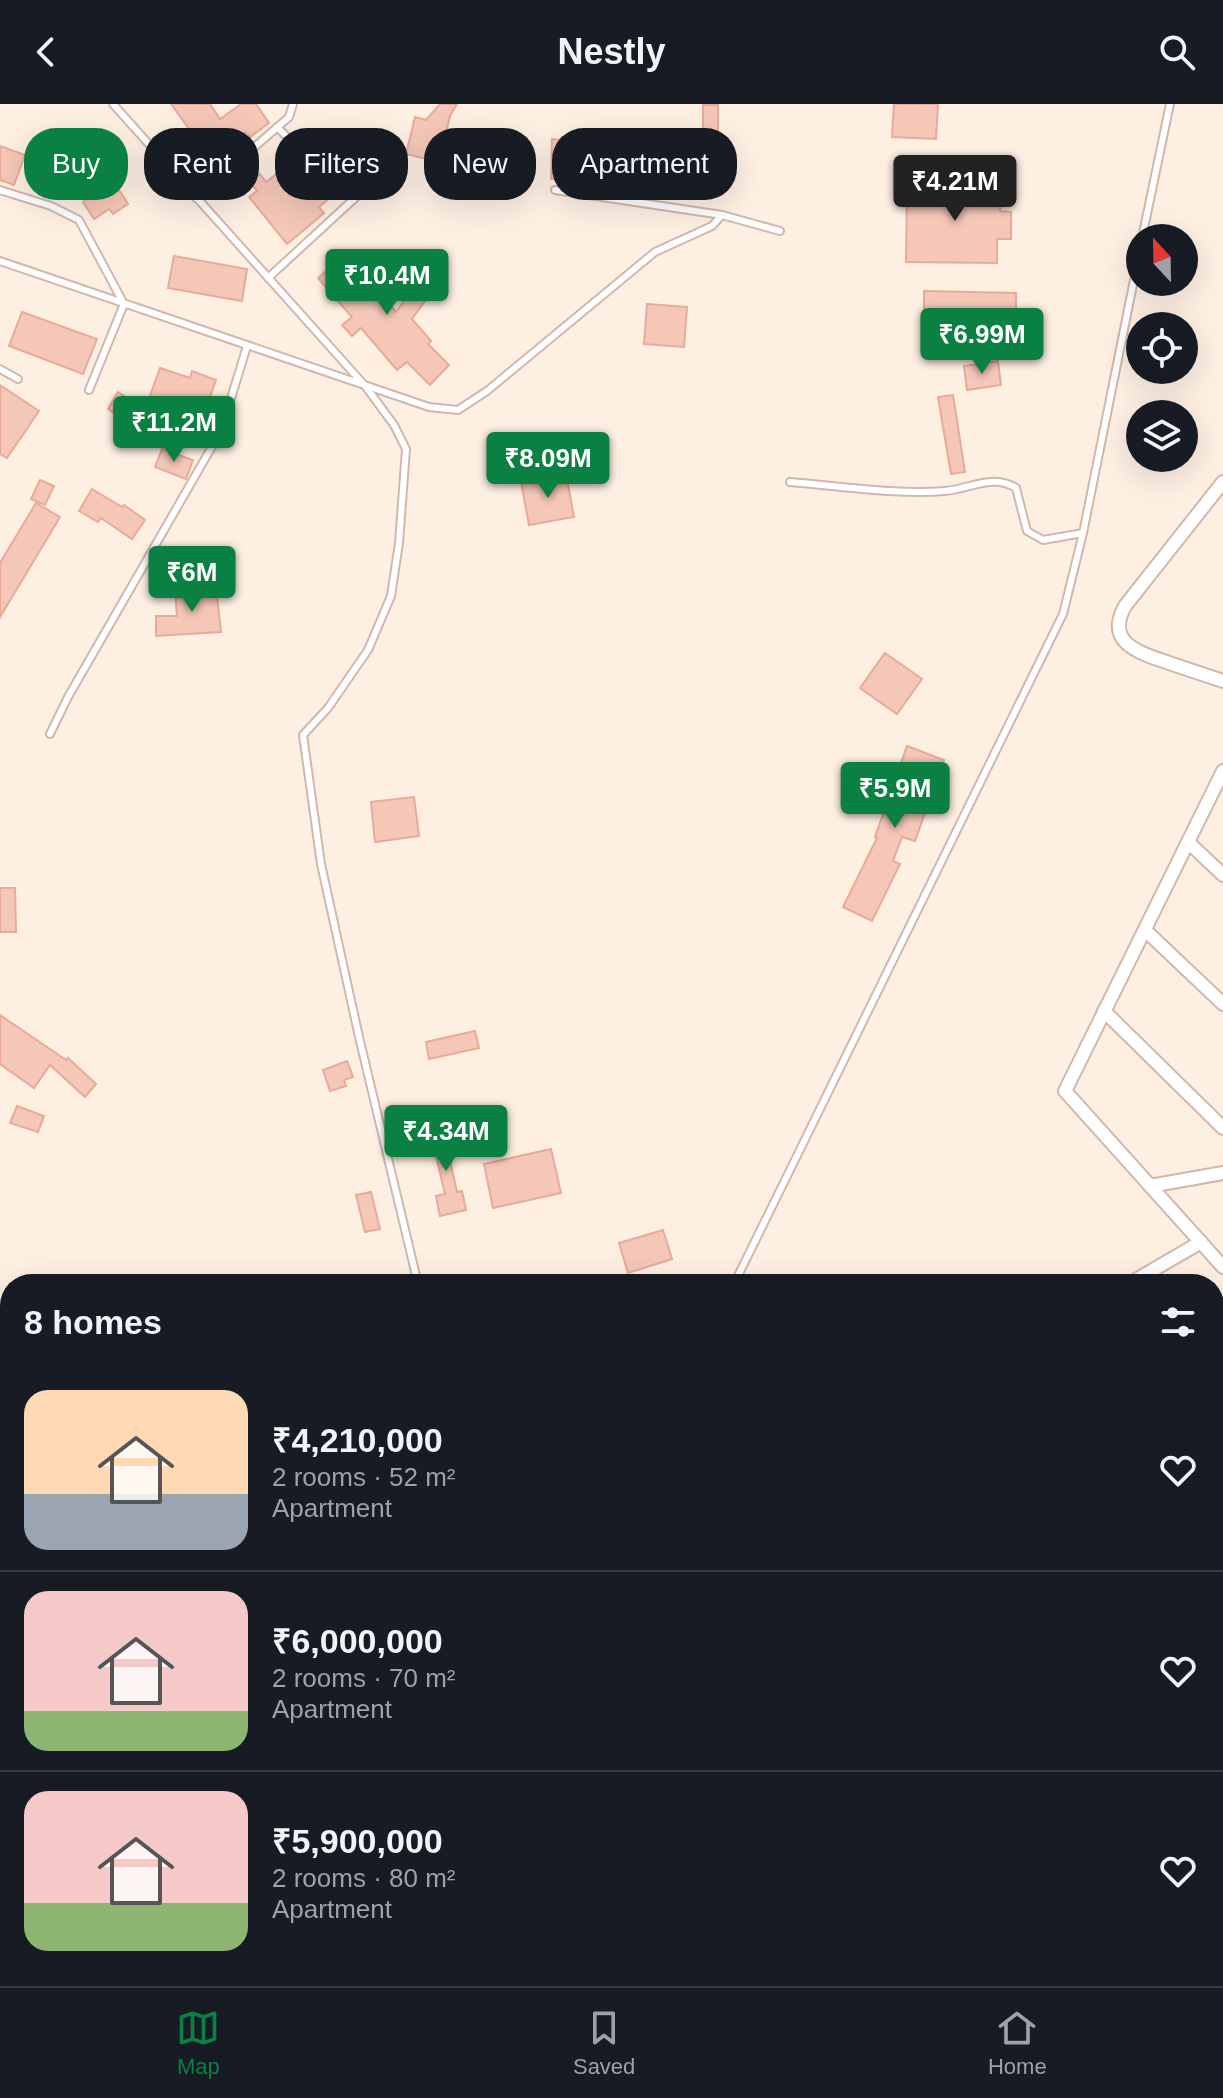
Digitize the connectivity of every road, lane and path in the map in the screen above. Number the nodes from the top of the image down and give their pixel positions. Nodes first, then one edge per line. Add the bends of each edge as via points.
1 (113, 104) edge
2 (293, 104) edge
3 (1170, 104) edge
4 (277, 127) junction
5 (144, 139) edge
6 (259, 143) edge
7 (0, 190) edge
8 (198, 200) edge
9 (622, 200) edge
10 (722, 215) junction
11 (1145, 224) edge
12 (780, 231) dead end
13 (0, 261) edge
14 (268, 278) junction
15 (1131, 296) edge
16 (124, 304) junction
17 (247, 346) junction
18 (0, 369) edge
19 (18, 379) dead end
20 (366, 387) junction
21 (89, 390) dead end
22 (790, 482) dead end
23 (1223, 482) edge
24 (1083, 533) junction
25 (1223, 681) edge
26 (50, 734) dead end
27 (1223, 771) edge
28 (1188, 842) junction
29 (1223, 875) edge
30 (1145, 930) junction
31 (1223, 1004) edge
32 (1104, 1011) junction
33 (1223, 1128) edge
34 (1223, 1173) edge
35 (1150, 1186) junction
36 (1201, 1242) junction
37 (1223, 1267) edge
38 (416, 1274) edge
39 (739, 1274) edge
40 (1146, 1274) edge

1 - 5 lane
2 - 4 lane via 289,117
3 - 11 lane
4 - 6 lane
4 - 14 lane via 325,175 356,197
7 - 16 lane via 79,220
8 - 14 lane
9 - 10 lane
10 - 12 lane
10 - 20 lane via 712,226 655,252 458,410 429,407
13 - 16 lane
14 - 20 lane
15 - 24 lane
16 - 17 lane
16 - 21 lane
17 - 20 lane
17 - 26 lane via 221,431
18 - 19 lane
20 - 38 lane via 406,449 391,596 368,650 303,735 321,864
22 - 24 lane via 924,492 1006,482 1016,488 1027,531 1043,540
23 - 25 street via 1125,606 1119,623 1123,640 1137,652
24 - 39 lane via 1052,642
27 - 28 street
28 - 29 street
28 - 30 street
30 - 31 street
30 - 32 street
32 - 33 street
32 - 35 street via 1065,1091
34 - 35 street
35 - 36 street
36 - 37 street
36 - 40 street

